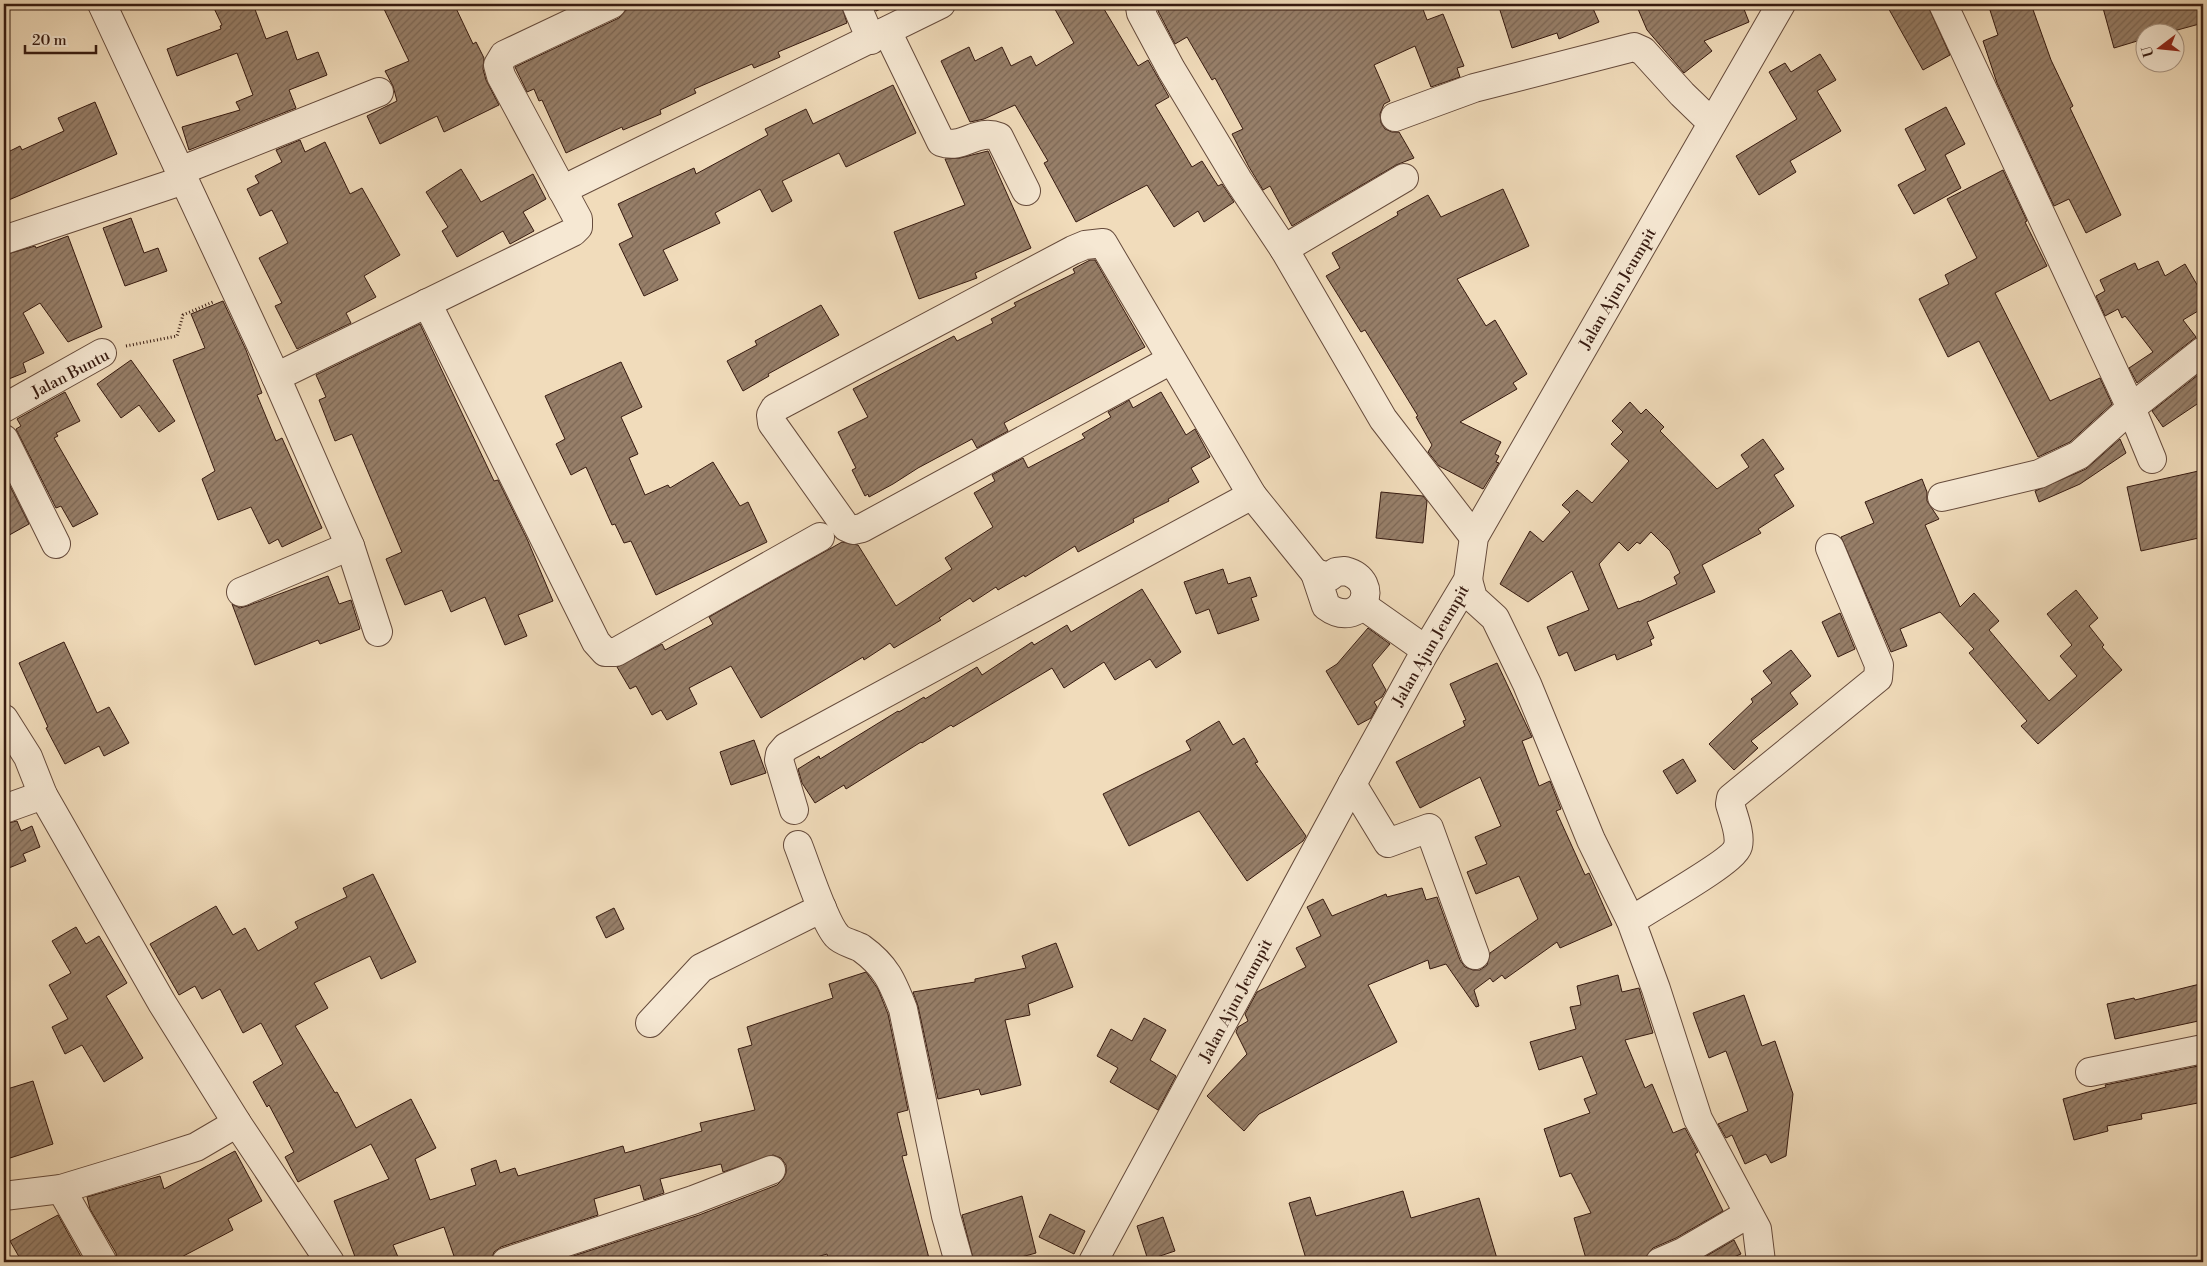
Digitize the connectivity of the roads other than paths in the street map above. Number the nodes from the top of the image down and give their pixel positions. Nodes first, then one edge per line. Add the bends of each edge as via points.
1 (102, 4) edge
2 (612, 4) edge
3 (856, 4) edge
4 (941, 4) edge
5 (1144, 4) edge
6 (1781, 4) edge
7 (1943, 4) edge
8 (880, 36) junction
9 (379, 92) dead end
10 (1395, 117) dead end
11 (1712, 122) junction
12 (182, 176) junction
13 (1404, 178) dead end
14 (562, 190) junction
15 (1026, 191) dead end
16 (4, 240) edge
17 (1284, 249) junction
18 (428, 303) junction
19 (2203, 351) edge
20 (102, 353) road end
21 (1171, 360) junction
22 (276, 377) junction
23 (4, 408) edge
24 (2131, 408) junction
25 (4, 439) edge
26 (2152, 458) dead end
27 (1252, 495) junction
28 (1942, 497) dead end
29 (820, 537) dead end
30 (1474, 537) junction
31 (56, 544) dead end
32 (350, 546) junction
33 (1830, 548) dead end
34 (1471, 589) junction
35 (241, 592) dead end
36 (378, 632) dead end
37 (1426, 650) junction
38 (4, 719) edge
39 (1352, 784) junction
40 (43, 795) junction
41 (4, 810) edge
42 (794, 810) dead end
43 (798, 845) dead end
44 (822, 908) junction
45 (1630, 921) junction
46 (1475, 955) dead end
47 (650, 1023) dead end
48 (2203, 1049) edge
49 (2090, 1072) dead end
50 (237, 1123) junction
51 (771, 1170) dead end
52 (61, 1189) junction
53 (4, 1196) edge
54 (1748, 1214) junction
55 (102, 1262) edge
56 (330, 1262) edge
57 (506, 1262) edge
58 (959, 1262) edge
59 (1094, 1262) edge
60 (1660, 1262) edge
61 (1761, 1262) edge

1 - 12 street
2 - 14 street via 504,55 498,65
3 - 8 street
4 - 8 street
5 - 17 street via 1140,7 1141,14 1171,69
6 - 11 street, Jalan Ajun Jeumpit
7 - 24 street
8 - 14 street
8 - 15 street via 941,142 952,146 988,133 999,137
9 - 12 street
10 - 11 street via 1474,88 1634,47 1643,51
11 - 30 street, Jalan Ajun Jeumpit
12 - 16 street
12 - 22 street
13 - 17 street
14 - 18 street via 578,219 578,227 573,232
17 - 30 street via 1387,425
18 - 22 street
18 - 29 street via 596,642 605,652 616,652
19 - 24 street
20 - 23 street, Jalan Buntu
21 - 21 street via 853,530 846,527 772,424 771,415 776,408 1085,245 1103,243
21 - 27 street
22 - 32 street
24 - 26 street
24 - 28 street via 2079,455 2057,467
25 - 31 street
27 - 37 street via 1316,573 1326,606 1348,614 1362,605
27 - 42 street via 786,747 779,760
30 - 34 street, Jalan Ajun Jeumpit
32 - 35 street
32 - 36 street
33 - 45 street via 1879,665 1878,678 1731,798 1739,840 1736,850 1706,875
34 - 37 street, Jalan Ajun Jeumpit
34 - 45 street via 1495,618 1527,684 1591,840
37 - 39 street, Jalan Ajun Jeumpit
38 - 40 street via 28,757
39 - 46 street via 1388,843 1428,828
39 - 59 street, Jalan Ajun Jeumpit
40 - 41 street
40 - 50 street via 162,1003
43 - 44 street
44 - 47 street via 701,968
44 - 58 street via 837,937 860,948 879,963 893,983 903,1009 946,1216
45 - 54 street via 1656,989 1698,1119
48 - 49 street
50 - 52 street via 196,1147
50 - 56 street
51 - 57 street via 693,1200
52 - 53 street
52 - 55 street
54 - 60 street
54 - 61 street via 1757,1229

